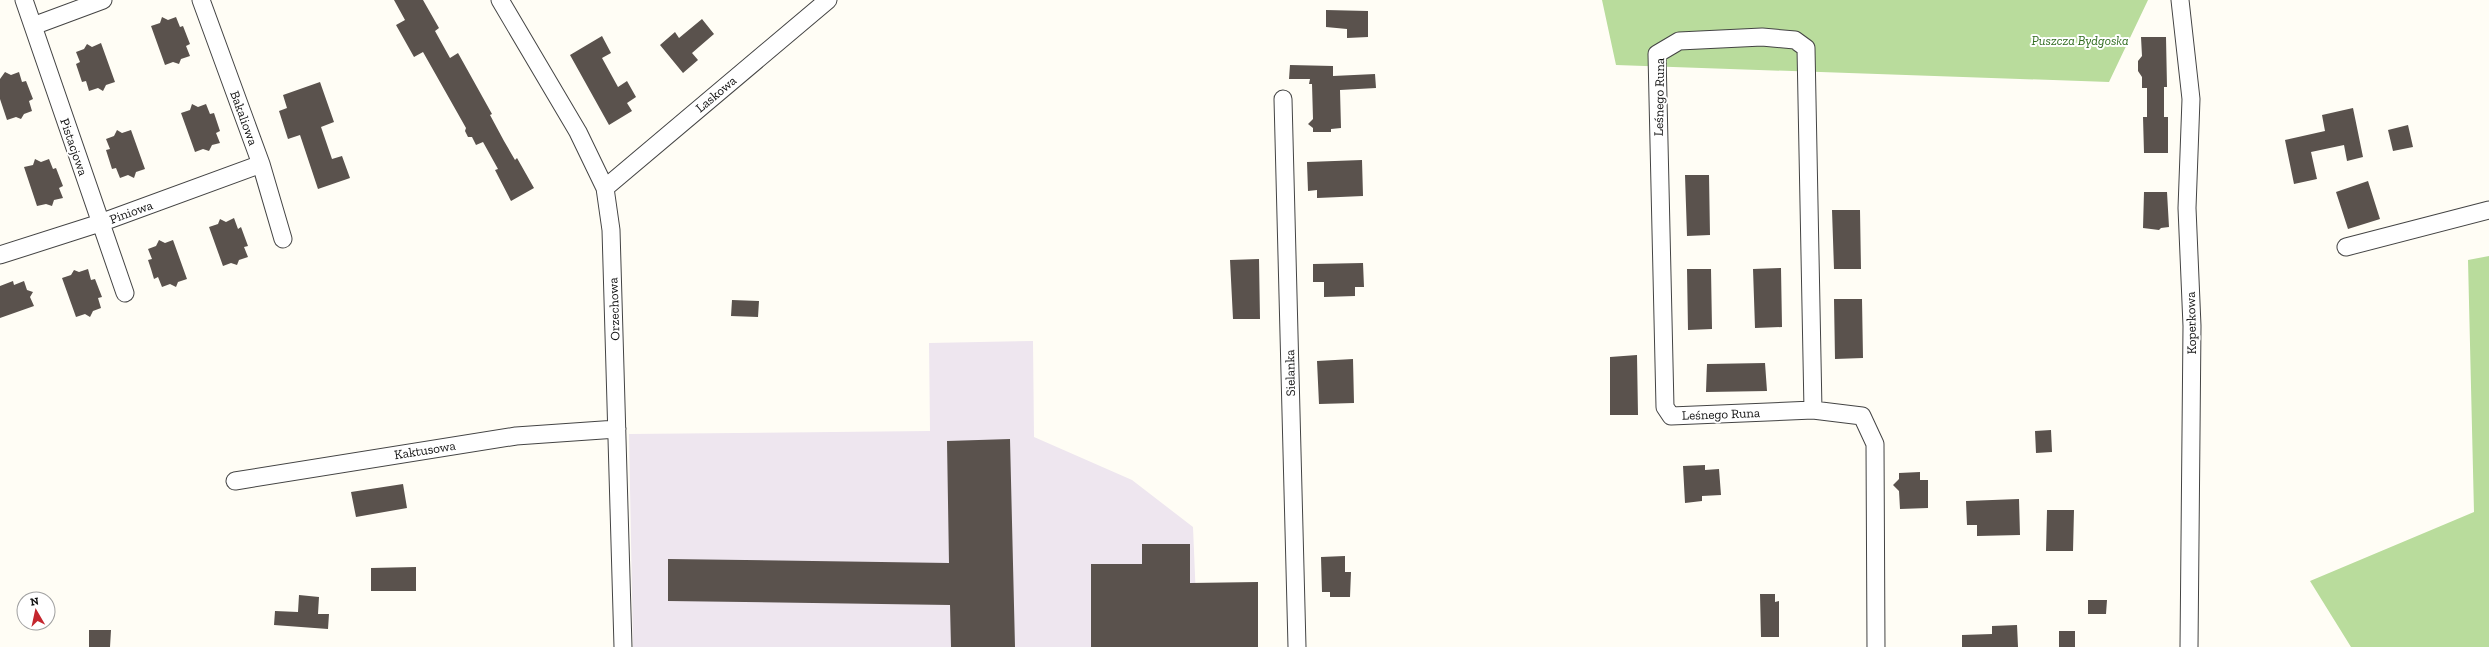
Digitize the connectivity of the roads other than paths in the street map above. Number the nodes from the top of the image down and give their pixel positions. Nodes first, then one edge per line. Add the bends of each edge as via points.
1 (24, 0) edge
2 (103, 0) edge
3 (201, 0) edge
4 (500, 0) edge
5 (828, 0) edge
6 (2180, 0) edge
7 (33, 26) junction
8 (1283, 99) dead end
9 (261, 164) junction
10 (604, 188) junction
11 (2489, 210) edge
12 (100, 223) junction
13 (283, 239) dead end
14 (2346, 247) dead end
15 (0, 255) edge
16 (125, 293) dead end
17 (1813, 410) junction
18 (617, 429) junction
19 (235, 482) dead end
20 (623, 647) edge
21 (1297, 647) edge
22 (1876, 647) edge
23 (2190, 647) edge

1 - 7 street, Pistacjowa
2 - 7 street
3 - 9 street, Bakaliowa
4 - 10 street, Orzechowa via 578,132
5 - 10 street, Laskowa
6 - 23 street, Koperkowa via 2191,99 2187,208 2192,326
7 - 12 street, Pistacjowa
8 - 21 street, Sielanka
9 - 12 street, Piniowa
9 - 13 street, Bakaliowa
10 - 18 street, Orzechowa via 612,230
11 - 14 street
12 - 15 street, Piniowa
12 - 16 street, Pistacjowa
17 - 17 street, Leśnego Runa via 1806,48 1795,40 1762,37 1679,41 1657,54 1665,407 1670,416
17 - 22 street, Leśnego Runa via 1862,416 1875,444
18 - 19 street, Kaktusowa via 516,436
18 - 20 street, Orzechowa

